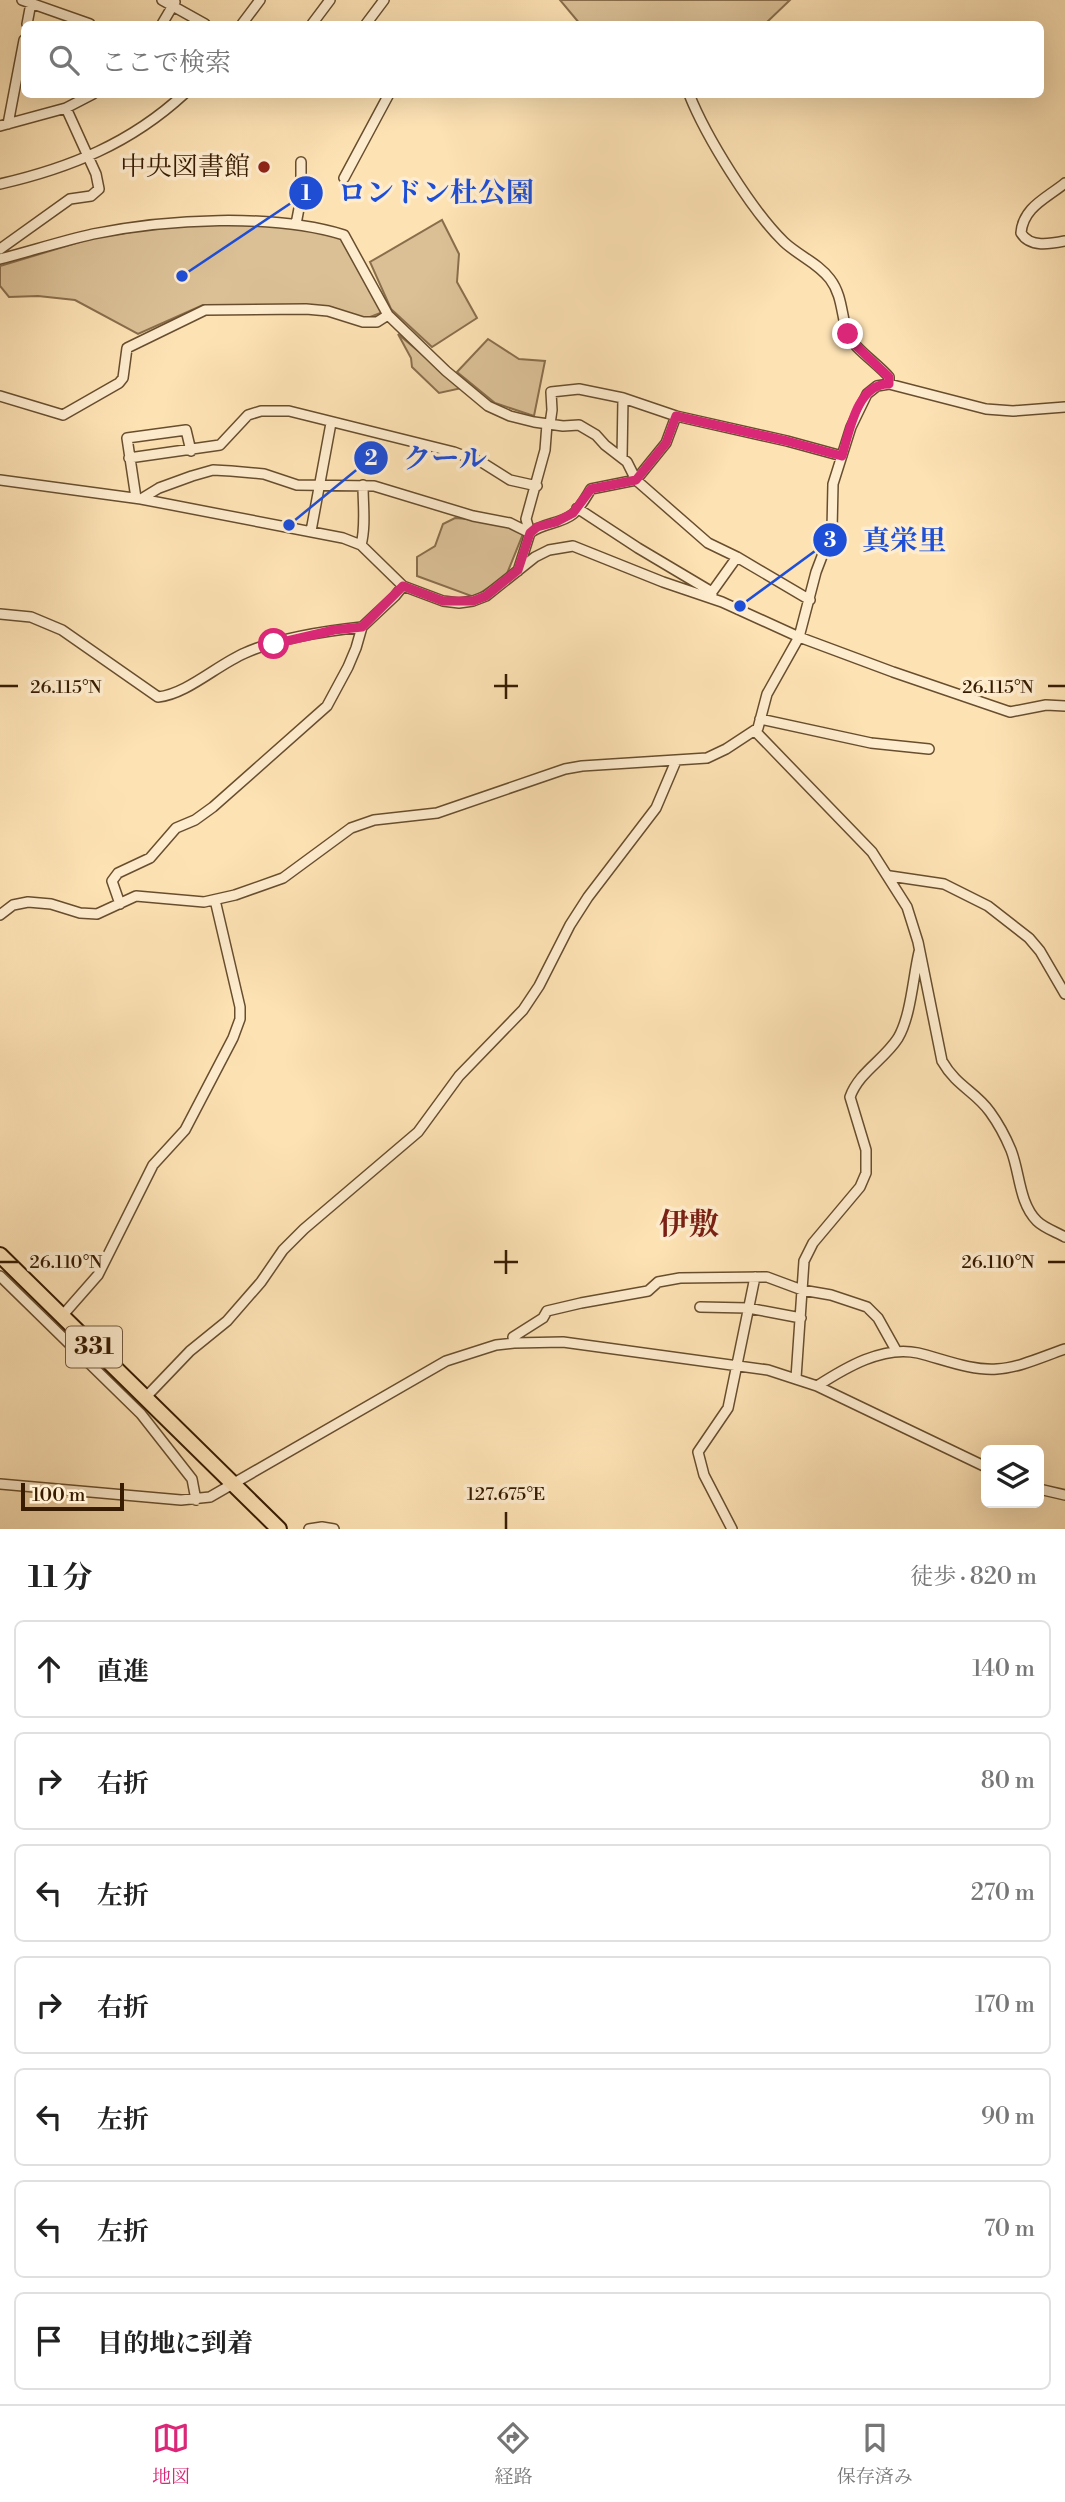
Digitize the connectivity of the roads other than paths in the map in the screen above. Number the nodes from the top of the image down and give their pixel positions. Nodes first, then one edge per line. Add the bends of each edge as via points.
1 (162, 0) edge
2 (260, 0) edge
3 (330, 0) edge
4 (384, 0) edge
5 (27, 2) edge
6 (175, 3) edge
7 (27, 21) edge
8 (81, 21) edge
9 (164, 21) edge
10 (201, 21) edge
11 (244, 21) edge
12 (314, 21) edge
13 (368, 21) edge
14 (21, 76) edge
15 (85, 98) edge
16 (179, 98) edge
17 (387, 98) edge
18 (691, 98) edge
19 (65, 108) junction
20 (4, 125) edge
21 (88, 158) junction
22 (301, 162) dead end
23 (344, 178) dead end
24 (1065, 183) edge
25 (0, 184) edge
26 (296, 224) junction
27 (1065, 241) edge
28 (0, 249) edge
29 (0, 259) edge
30 (388, 315) junction
31 (889, 384) junction
32 (0, 396) edge
33 (622, 398) junction
34 (1065, 407) edge
35 (676, 416) junction
36 (331, 423) junction
37 (548, 424) junction
38 (191, 450) junction
39 (842, 456) junction
40 (129, 458) junction
41 (622, 458) junction
42 (636, 480) junction
43 (0, 481) edge
44 (320, 485) junction
45 (363, 485) junction
46 (537, 485) junction
47 (138, 498) junction
48 (577, 508) junction
49 (311, 531) junction
50 (530, 533) junction
51 (361, 545) junction
52 (737, 556) junction
53 (518, 570) junction
54 (403, 586) junction
55 (712, 595) junction
56 (810, 600) junction
57 (0, 614) edge
58 (362, 627) junction
59 (799, 636) junction
60 (1065, 706) edge
61 (760, 719) junction
62 (755, 731) junction
63 (929, 749) dead end
64 (676, 761) junction
65 (890, 876) junction
66 (215, 900) junction
67 (120, 904) junction
68 (0, 915) edge
69 (919, 950) junction
70 (1065, 994) edge
71 (1065, 1237) edge
72 (0, 1255) edge
73 (0, 1276) edge
74 (755, 1276) junction
75 (24, 1289) junction
76 (802, 1290) junction
77 (701, 1307) dead end
78 (748, 1308) junction
79 (62, 1316) junction
80 (801, 1318) junction
81 (514, 1343) junction
82 (1065, 1349) edge
83 (897, 1352) junction
84 (737, 1365) junction
85 (796, 1378) junction
86 (817, 1385) junction
87 (145, 1398) junction
88 (981, 1465) edge
89 (0, 1484) edge
90 (233, 1485) junction
91 (1044, 1490) edge
92 (1065, 1495) edge
93 (196, 1500) junction
94 (279, 1529) edge
95 (309, 1529) edge
96 (334, 1529) edge
97 (732, 1529) edge

1 - 6 street
2 - 11 street
3 - 12 street
4 - 13 street
5 - 7 street
5 - 8 street
6 - 9 street
6 - 10 street
14 - 20 street
15 - 19 street
16 - 21 street via 145,127
17 - 23 street
18 - 31 street via 763,218 785,243 830,278 852,342 889,377
19 - 20 street
19 - 21 street
21 - 25 street
21 - 28 street via 99,189 91,197 70,199
22 - 26 street
24 - 27 street via 1031,209 1021,233 1030,242
26 - 29 street via 223,221 136,228 93,234
26 - 30 street via 344,235
30 - 32 street via 377,322 363,322 306,309 205,310 127,348 119,383 63,415
30 - 37 street via 488,406
31 - 34 street via 986,410
31 - 39 street via 877,386 863,399
33 - 35 street
33 - 37 street via 579,389 551,392
33 - 41 street
35 - 39 street
35 - 42 street via 666,443
36 - 38 street via 289,411 254,412 220,445
36 - 44 street
36 - 46 street via 454,452 510,480
37 - 41 street via 579,425
37 - 46 street
38 - 40 street
38 - 40 street via 186,430 166,431 127,438
39 - 56 street via 832,492 832,530
40 - 47 street
41 - 42 street
42 - 48 street via 591,489
42 - 52 street via 708,543
43 - 47 street
44 - 45 street
44 - 47 street via 213,470
44 - 49 street
45 - 50 street via 493,518
45 - 51 street
46 - 50 street via 526,519
47 - 49 street
48 - 50 street
48 - 55 street
49 - 51 street
50 - 53 street
51 - 54 street
52 - 55 street
52 - 56 street
53 - 54 street via 473,601 443,601
53 - 55 street via 550,550 573,546
54 - 58 street
55 - 59 street
56 - 59 street
57 - 58 street via 31,617 56,626 158,697 170,696 248,651
58 - 67 street via 327,706 213,807 176,828 150,858 115,875 112,881
59 - 60 street via 1010,712
59 - 61 street via 773,680
61 - 62 street
61 - 63 street via 871,743
62 - 64 street via 707,758
62 - 65 street
64 - 66 street via 565,769 437,813 374,820 351,828 283,878
64 - 87 street via 656,808 588,897 523,1010 459,1076 418,1132 304,1228 227,1321
65 - 69 street via 913,921
65 - 70 street via 944,884 988,906 1029,937
66 - 67 street via 136,895
66 - 79 street via 240,1007 233,1038 185,1130 153,1165 98,1275
67 - 68 street via 97,914 80,914 28,902 13,905
69 - 71 street via 950,1075 996,1122 1011,1150 1030,1212
69 - 76 street via 900,1032 850,1097 866,1150 866,1173 860,1187 813,1243 804,1261
72 - 75 highway, 331
73 - 75 street
74 - 76 street
74 - 78 street
74 - 81 street via 658,1282 648,1291 547,1311 513,1336
75 - 79 highway, 331
75 - 93 street via 141,1414 192,1479
76 - 80 street
76 - 83 street via 866,1307
77 - 78 street
78 - 80 street
78 - 84 street
79 - 87 highway, 331
80 - 85 street
81 - 84 street via 563,1342
81 - 90 street via 446,1361
82 - 83 street via 1000,1369
83 - 86 street via 842,1369
84 - 85 street
84 - 97 street via 728,1408 698,1452 704,1475
85 - 86 street
86 - 88 street
87 - 90 highway, 331
89 - 93 street
90 - 93 street
90 - 94 highway, 331
91 - 92 street
95 - 96 street

